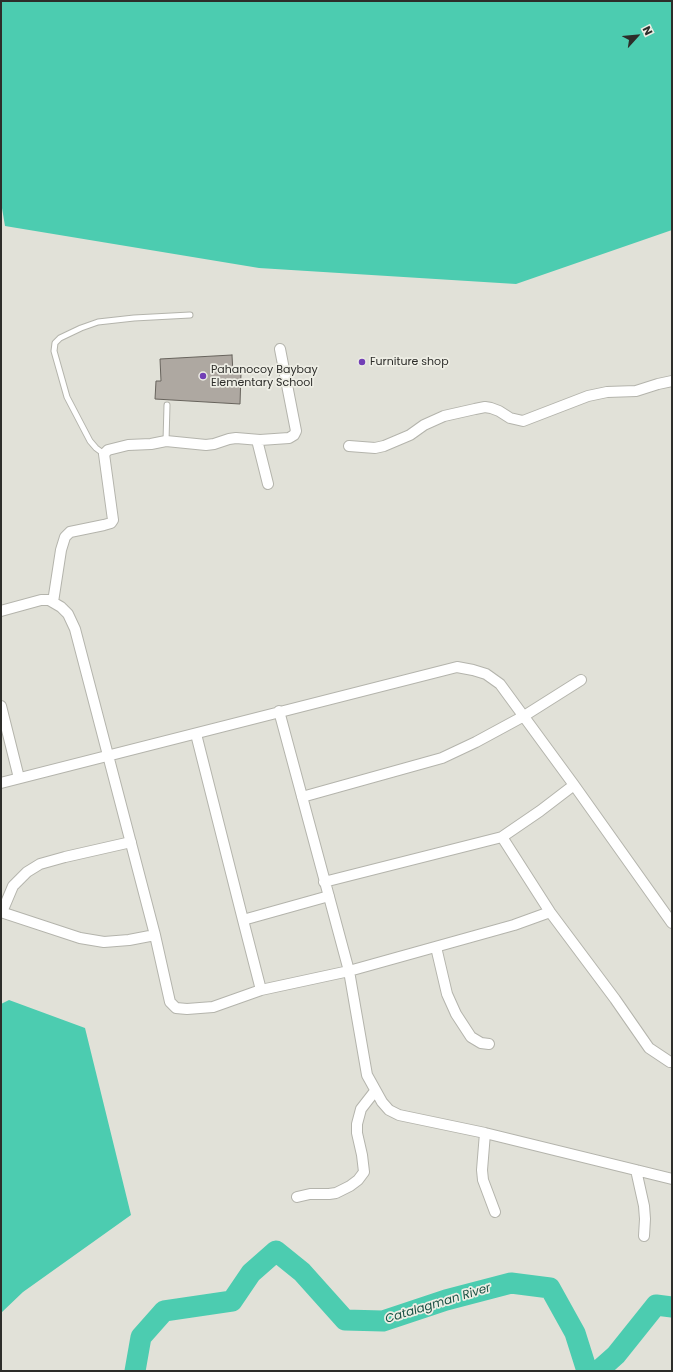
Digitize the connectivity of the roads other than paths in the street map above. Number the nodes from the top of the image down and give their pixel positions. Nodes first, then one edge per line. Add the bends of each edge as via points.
1 (190, 315) dead end
2 (280, 349) dead end
3 (672, 381) edge
4 (167, 405) dead end
5 (257, 440) junction
6 (166, 441) junction
7 (348, 446) dead end
8 (104, 454) junction
9 (268, 484) dead end
10 (53, 602) junction
11 (1, 611) edge
12 (581, 680) dead end
13 (1, 706) edge
14 (279, 711) junction
15 (524, 716) junction
16 (196, 734) junction
17 (109, 756) junction
18 (20, 778) junction
19 (1, 783) edge
20 (574, 785) junction
21 (302, 797) junction
22 (502, 837) junction
23 (131, 842) junction
24 (324, 882) junction
25 (329, 896) junction
26 (2, 912) edge
27 (550, 912) junction
28 (243, 920) junction
29 (672, 923) edge
30 (155, 935) junction
31 (436, 947) junction
32 (349, 971) junction
33 (261, 990) junction
34 (489, 1044) dead end
35 (670, 1062) dead end
36 (375, 1091) junction
37 (485, 1133) junction
38 (636, 1170) junction
39 (672, 1179) edge
40 (297, 1197) dead end
41 (495, 1212) dead end
42 (644, 1236) dead end

1 - 8 lane via 98,322 60,338 55,343 54,351 67,397 90,441
2 - 5 street via 296,431 289,438
3 - 7 street via 636,392 608,392 588,396 522,421 491,408 475,409 444,416 384,446
4 - 6 lane
5 - 6 street via 229,438 206,445
5 - 9 street
6 - 8 street via 115,448
8 - 10 street via 112,523 70,532 65,537
10 - 11 street via 41,600
10 - 17 street via 61,607 75,629
12 - 15 street
13 - 18 street
14 - 15 street via 457,667 486,674 496,681
14 - 16 street
14 - 21 street
15 - 20 street
15 - 21 street via 442,758
16 - 17 street
16 - 28 street
17 - 18 street
17 - 23 street
18 - 19 street
20 - 22 street
20 - 29 street
21 - 24 street
22 - 24 street
22 - 27 street
23 - 26 street via 40,864 27,872 13,886
23 - 30 street
24 - 25 street
25 - 28 street
25 - 32 street
26 - 30 street via 80,938 104,942
27 - 31 street
27 - 35 street via 649,1048
28 - 33 street
30 - 33 street via 170,1002 176,1008 213,1007
31 - 32 street
31 - 34 street via 447,994 456,1014 471,1037
32 - 33 street
32 - 36 street via 368,1075
36 - 37 street via 389,1110 399,1115
36 - 40 street via 361,1109 357,1124 356,1133 364,1172 358,1180 336,1193
37 - 38 street
37 - 41 street via 483,1180
38 - 39 street
38 - 42 street via 644,1206

